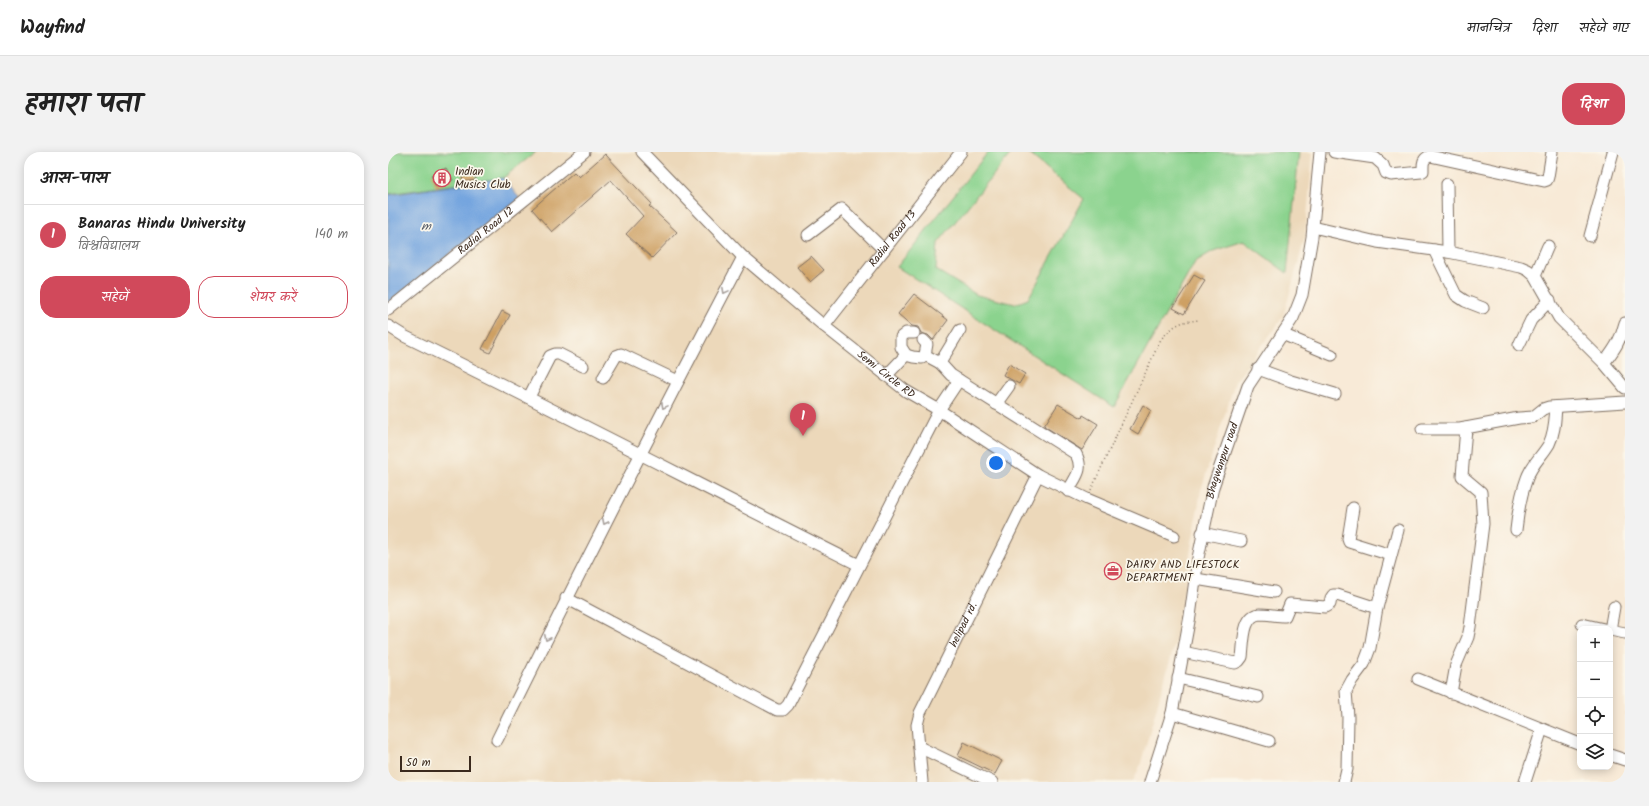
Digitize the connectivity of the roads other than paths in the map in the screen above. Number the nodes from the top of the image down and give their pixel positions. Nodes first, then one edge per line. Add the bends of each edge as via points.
1 (584, 152) edge
2 (642, 152) edge
3 (962, 152) edge
4 (1320, 152) edge
5 (1334, 152) edge
6 (1552, 152) edge
7 (1613, 152) edge
8 (1447, 184) dead end
9 (1313, 227) junction
10 (808, 235) dead end
11 (1590, 236) dead end
12 (1548, 246) dead end
13 (884, 250) junction
14 (1434, 250) junction
15 (1448, 252) junction
16 (743, 257) junction
17 (1535, 276) junction
18 (1550, 300) junction
19 (1483, 308) dead end
20 (388, 310) edge
21 (388, 326) edge
22 (824, 326) junction
23 (1624, 329) edge
24 (960, 330) dead end
25 (914, 333) dead end
26 (1282, 334) junction
27 (924, 340) dead end
28 (1519, 345) dead end
29 (906, 355) junction
30 (925, 355) junction
31 (1332, 355) dead end
32 (940, 363) junction
33 (1604, 363) junction
34 (582, 366) dead end
35 (1258, 369) junction
36 (886, 376) junction
37 (603, 378) dead end
38 (959, 380) junction
39 (678, 381) junction
40 (1009, 386) dead end
41 (1625, 388) edge
42 (1335, 394) dead end
43 (529, 397) junction
44 (1625, 402) edge
45 (996, 404) junction
46 (1556, 407) junction
47 (939, 410) junction
48 (1466, 428) junction
49 (1422, 429) dead end
50 (639, 455) junction
51 (1038, 475) junction
52 (1068, 491) junction
53 (1353, 508) dead end
54 (1398, 530) dead end
55 (1516, 530) dead end
56 (1202, 533) junction
57 (1174, 536) dead end
58 (1240, 541) dead end
59 (1391, 555) junction
60 (859, 565) junction
61 (1196, 578) junction
62 (1274, 592) dead end
63 (566, 598) junction
64 (1614, 607) dead end
65 (1377, 608) junction
66 (1582, 624) dead end
67 (1591, 626) edge
68 (1611, 626) edge
69 (1613, 631) edge
70 (1625, 633) edge
71 (1183, 652) junction
72 (1178, 678) junction
73 (1418, 679) dead end
74 (1451, 693) junction
75 (1258, 696) dead end
76 (1172, 713) junction
77 (1542, 729) junction
78 (497, 740) dead end
79 (1268, 741) dead end
80 (1577, 743) edge
81 (919, 747) junction
82 (1613, 756) edge
83 (1625, 760) edge
84 (922, 782) edge
85 (992, 782) edge
86 (1150, 782) edge
87 (1344, 782) edge
88 (1525, 782) edge

1 - 20 street, Radial Road 12
2 - 16 street, Semi Circle RD
3 - 13 street, Radial Road 13
4 - 9 street, Bhagwanpur road
5 - 6 street via 1375,158 1383,165 1386,173 1391,175 1421,172 1425,158 1430,156 1544,181 1548,177
7 - 11 street
8 - 15 street
9 - 14 street via 1377,242
9 - 26 street, Bhagwanpur road via 1302,295
10 - 13 street via 842,209
12 - 17 street
13 - 22 street, Radial Road 13
14 - 15 street
14 - 19 street via 1456,295
15 - 17 street via 1521,267
16 - 22 street, Semi Circle RD
16 -> 39 street
17 - 18 street
18 - 28 street via 1530,320
18 - 33 street via 1559,318
21 - 43 street
22 - 36 street, Semi Circle RD
23 - 33 street via 1617,347
24 - 32 street
25 - 29 street via 906,333 901,337 901,347
26 - 31 street
26 - 35 street, Bhagwanpur road
27 - 30 street via 927,344
29 - 30 street via 922,358
29 - 36 street
30 - 32 street
32 - 38 street
33 - 41 street
34 - 43 street via 559,354 550,356
35 - 42 street
35 - 56 street, Bhagwanpur road via 1248,386 1213,487
36 - 47 street, Semi Circle RD
37 - 39 street via 616,356 621,354
38 - 45 street
38 - 47 street
39 -> 50 street
40 - 45 street
43 - 50 street
44 - 46 street
45 - 52 street via 1076,454 1080,470
46 - 48 street via 1543,409 1533,417
46 - 55 street via 1551,438 1527,477
47 - 51 street, Semi Circle RD
47 - 60 street
48 - 49 street
48 - 74 street via 1462,476 1481,492 1483,524 1470,627 1456,665
50 - 60 street
50 -> 63 street
51 - 52 street, Semi Circle RD
51 - 81 street, helipad rd. via 920,712 917,725
52 - 57 street, Semi Circle RD
53 - 59 street via 1349,542
54 - 59 street
56 - 58 street
56 - 61 street, Bhagwanpur road
59 - 65 street
60 - 63 street via 788,705 783,710 777,710
61 - 62 street
61 - 71 street, Bhagwanpur road
63 -> 78 street
64 - 68 street
65 - 71 street via 1337,595 1333,595 1330,604 1325,607 1290,604 1285,616 1261,614 1249,618 1242,657 1235,663
65 - 87 street via 1367,658 1346,692 1348,717
66 - 67 street
69 - 70 street
71 - 72 street, Bhagwanpur road
72 - 75 street
72 - 76 street, Bhagwanpur road
73 - 74 street
74 - 77 street
76 - 79 street
76 - 86 street, Bhagwanpur road
77 - 80 street
77 - 88 street
81 - 84 street, helipad rd.
81 - 85 street
82 - 83 street

